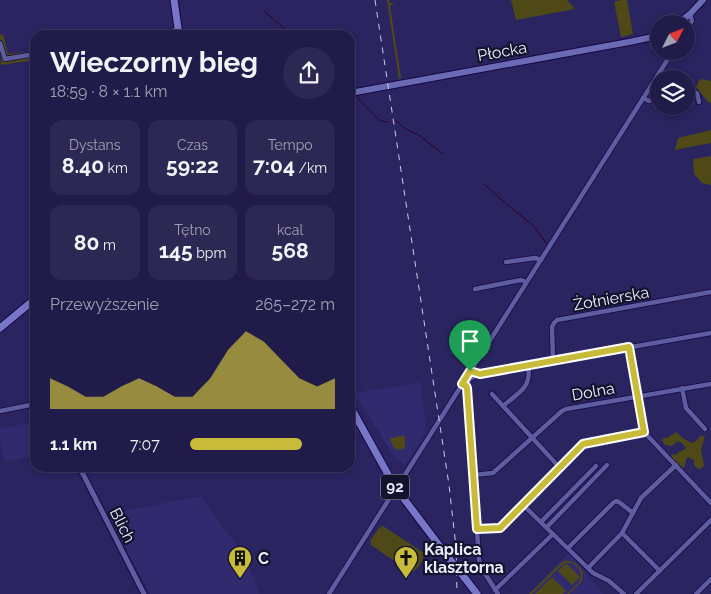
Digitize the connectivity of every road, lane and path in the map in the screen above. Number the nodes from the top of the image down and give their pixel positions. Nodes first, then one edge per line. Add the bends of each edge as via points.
1 (174, 0) edge
2 (704, 0) edge
3 (690, 14) edge
4 (179, 30) edge
5 (650, 37) edge
6 (0, 43) edge
7 (30, 55) edge
8 (667, 60) edge
9 (355, 92) edge
10 (695, 93) edge
11 (643, 98) junction
12 (650, 101) edge
13 (699, 102) dead end
14 (541, 260) junction
15 (506, 262) dead end
16 (526, 282) junction
17 (475, 289) dead end
18 (711, 292) edge
19 (30, 303) edge
20 (0, 328) edge
21 (711, 333) edge
22 (629, 347) junction
23 (552, 361) junction
24 (528, 365) junction
25 (470, 371) junction
26 (478, 374) junction
27 (711, 384) edge
28 (464, 385) junction
29 (682, 388) junction
30 (492, 394) dead end
31 (638, 396) junction
32 (30, 405) edge
33 (504, 406) junction
34 (0, 411) edge
35 (355, 415) edge
36 (705, 429) dead end
37 (644, 432) junction
38 (532, 438) junction
39 (676, 465) junction
40 (596, 466) dead end
41 (607, 466) dead end
42 (559, 467) junction
43 (82, 472) edge
44 (473, 475) junction
45 (400, 481) dead end
46 (391, 496) dead end
47 (711, 503) edge
48 (523, 504) junction
49 (633, 513) junction
50 (711, 520) edge
51 (541, 522) junction
52 (546, 527) junction
53 (477, 529) junction
54 (622, 533) junction
55 (553, 534) junction
56 (568, 548) junction
57 (588, 568) junction
58 (660, 571) junction
59 (711, 579) edge
60 (497, 592) edge
61 (144, 594) edge
62 (329, 594) edge
63 (477, 594) edge
64 (624, 594) edge
65 (636, 594) edge
66 (696, 594) edge

1 - 4 main road
2 - 3 main road
5 - 9 main road, Płocka
6 - 7 street via 5,59
8 - 11 street
10 - 13 street
11 - 12 street
11 - 14 street
14 - 15 street
14 - 16 street
16 - 17 street via 521,280
16 - 25 street
18 - 23 street, Żołnierska via 557,320 552,327
19 - 20 main road
21 - 22 street
22 - 23 street
22 - 31 street
23 - 24 street
24 - 26 street
24 - 33 street via 529,381
25 - 26 street
25 - 28 street
26 - 28 street
27 - 29 street, Dolna
28 - 44 street
28 - 45 street
29 - 31 street, Dolna
29 - 36 street via 686,408
30 - 33 street
31 - 37 street
31 - 38 street, Dolna via 566,409
32 - 34 street
33 - 38 street
35 - 63 main road, 92, bridge via 395,487
37 - 39 street
37 - 42 street via 583,444
38 - 42 street
38 - 44 street, Dolna via 493,473
39 - 47 street
39 - 49 street via 642,498
40 - 51 street
41 - 52 street
42 - 48 street
43 - 61 street, Blich
44 - 53 street
46 - 62 street
48 - 51 street
48 - 53 street via 500,528
49 - 54 street
49 - 56 street via 619,502 613,502
50 - 58 street
51 - 52 street
52 - 55 street
53 - 60 street via 479,560
54 - 57 street
54 - 58 street
55 - 56 street
55 - 60 street
56 - 57 street
57 - 64 street
58 - 65 street
59 - 66 street

